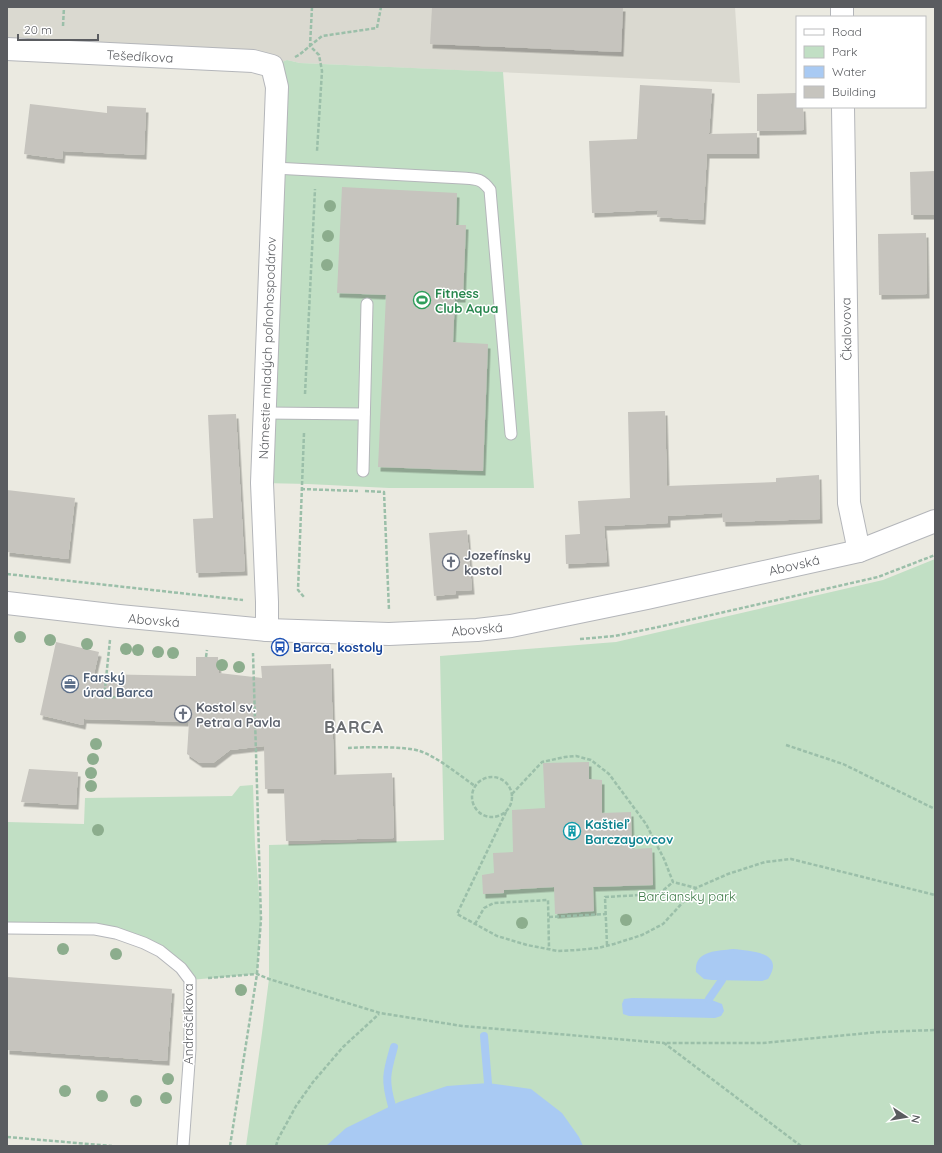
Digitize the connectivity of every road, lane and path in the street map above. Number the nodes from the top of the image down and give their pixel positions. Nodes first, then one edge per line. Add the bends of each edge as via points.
1 (312, 7) edge
2 (382, 7) edge
3 (310, 46) junction
4 (7, 49) edge
5 (272, 66) junction
6 (843, 108) edge
7 (274, 168) junction
8 (316, 170) junction
9 (367, 304) dead end
10 (266, 413) junction
11 (304, 414) junction
12 (364, 414) junction
13 (511, 434) dead end
14 (363, 471) dead end
15 (301, 489) junction
16 (935, 521) edge
17 (859, 551) junction
18 (7, 574) edge
19 (298, 590) junction
20 (304, 597) dead end
21 (7, 602) edge
22 (267, 602) junction
23 (267, 630) junction
24 (389, 634) junction
25 (111, 636) dead end
26 (253, 653) dead end
27 (117, 697) dead end
28 (786, 744) dead end
29 (348, 748) dead end
30 (475, 786) junction
31 (512, 794) junction
32 (935, 809) edge
33 (506, 812) junction
34 (673, 882) junction
35 (696, 888) junction
36 (935, 896) edge
37 (606, 914) junction
38 (548, 917) junction
39 (475, 924) junction
40 (7, 928) edge
41 (607, 945) junction
42 (549, 949) junction
43 (257, 974) junction
44 (190, 980) junction
45 (380, 1014) junction
46 (935, 1030) edge
47 (664, 1043) junction
48 (7, 1137) edge
49 (112, 1146) edge
50 (183, 1146) edge
51 (230, 1146) edge
52 (276, 1146) edge
53 (801, 1146) edge

1 - 3 path
2 - 3 path via 377,28 322,36
3 - 5 path via 299,55
3 - 8 path via 319,55 322,71
4 - 5 street, Tešedíkova via 253,61
5 - 7 street, Námestie mladých poľnohospodárov via 277,87
6 - 17 street, Čkalovova via 848,502
7 - 8 lane
7 - 10 street, Námestie mladých poľnohospodárov
8 - 11 path
8 - 13 lane via 477,179 484,182 490,190
9 - 12 lane
10 - 11 lane
10 - 22 street, Námestie mladých poľnohospodárov via 262,483
11 - 12 lane
11 - 15 path
12 - 14 lane
15 - 19 path
15 - 24 path via 384,492
16 - 17 street, Abovská
17 - 24 street, Abovská via 511,626
18 - 22 path
19 - 20 path
19 - 22 path via 279,590
21 - 23 street, Abovská via 106,615
22 - 23 street, Námestie mladých poľnohospodárov
23 - 24 street, Abovská
25 - 27 path via 104,698
26 - 43 path via 261,919
28 - 32 path via 843,764
29 - 30 path via 419,751 431,756
30 - 31 path via 480,781 493,777 505,782
30 - 33 path via 473,805 482,815 494,818
31 - 33 path
31 - 34 path via 542,762 576,756 591,760 609,774 646,824
33 - 39 path via 457,914
34 - 35 path
34 - 37 path via 659,894 605,897
35 - 36 path via 765,862 791,859
35 - 41 path via 663,924 642,935
37 - 38 path
37 - 41 path
38 - 39 path via 548,900 494,903 484,908
38 - 42 path
39 - 42 path via 498,936
40 - 44 lane, Andraščíkova via 95,928 116,933 160,951 181,968
41 - 42 path via 577,950
43 - 44 path
43 - 45 path
43 - 51 path
44 - 50 lane, Andraščíkova via 190,1050
45 - 47 path via 462,1026
45 - 52 path via 343,1047 313,1082 296,1106
46 - 47 path via 879,1032 763,1043
47 - 53 path
48 - 49 path

